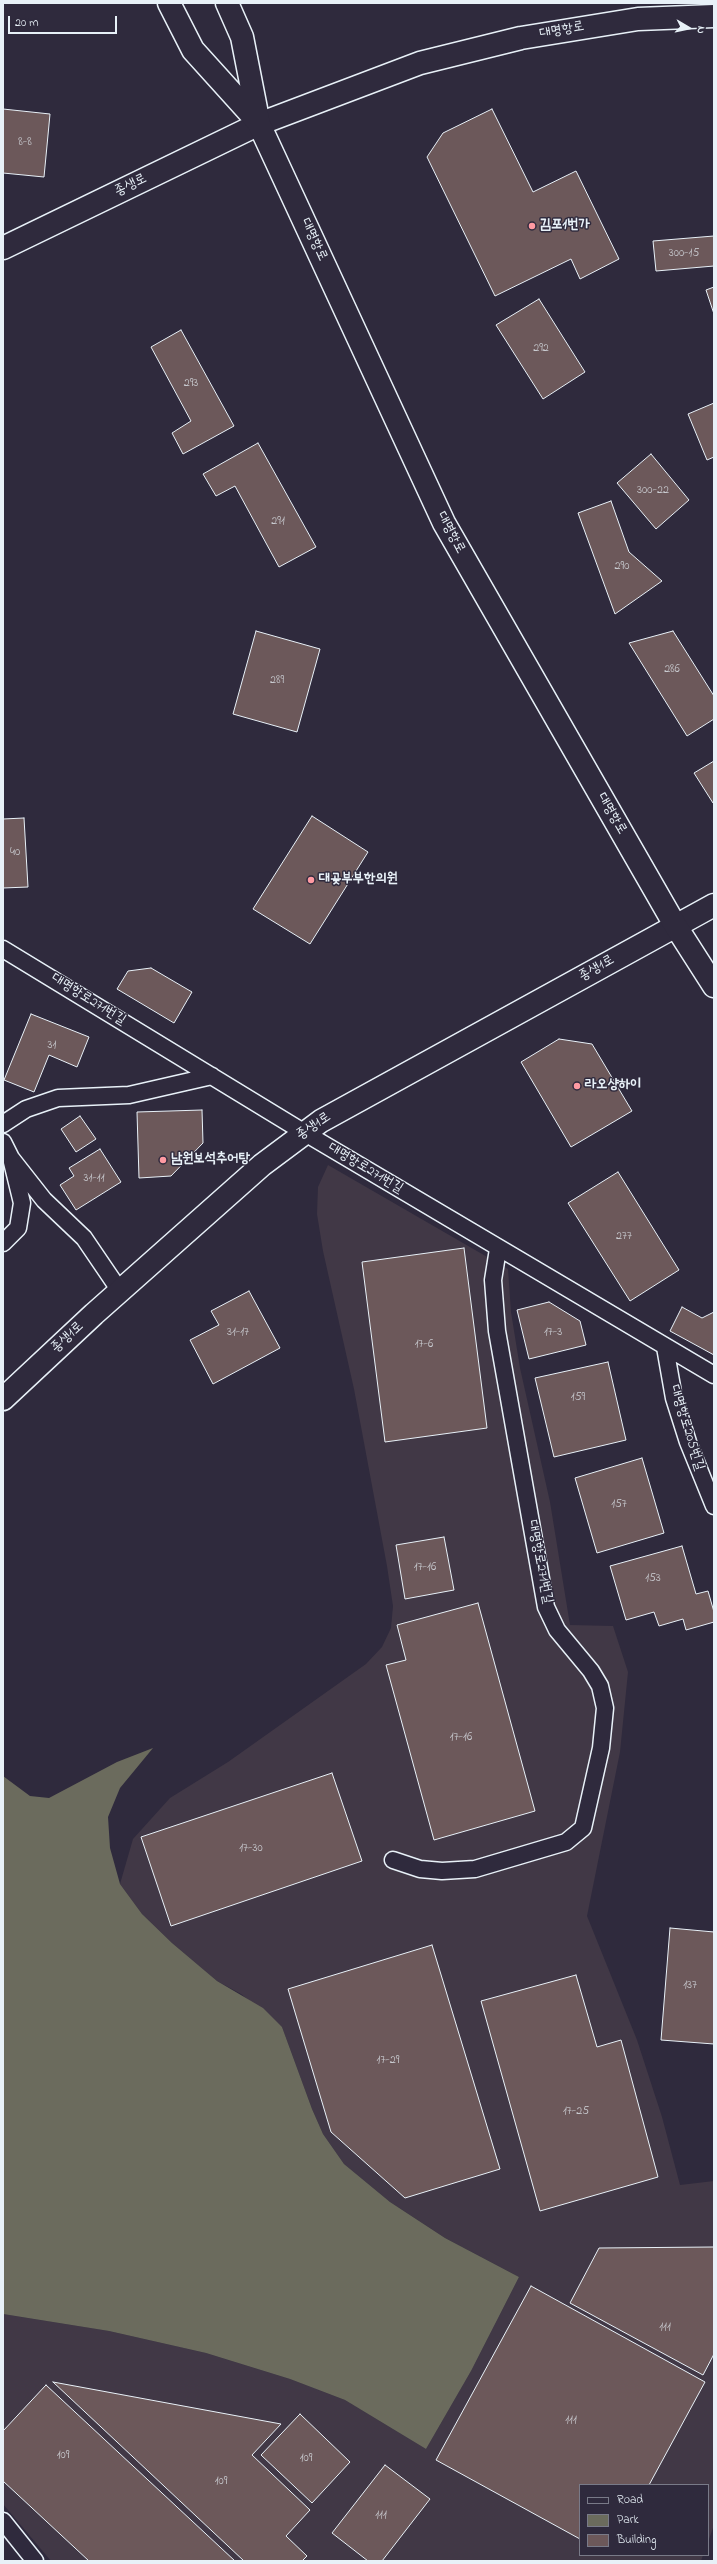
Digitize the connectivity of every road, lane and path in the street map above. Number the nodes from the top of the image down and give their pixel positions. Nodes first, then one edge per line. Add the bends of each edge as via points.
1 (170, 3) edge
2 (227, 3) edge
3 (712, 16) edge
4 (259, 124) junction
5 (3, 248) edge
6 (714, 905) edge
7 (674, 925) junction
8 (3, 949) edge
9 (714, 986) edge
10 (212, 1076) junction
11 (3, 1124) edge
12 (305, 1133) junction
13 (3, 1142) edge
14 (11, 1158) junction
15 (3, 1243) edge
16 (498, 1248) junction
17 (120, 1291) junction
18 (665, 1347) junction
19 (714, 1375) edge
20 (3, 1399) edge
21 (714, 1506) edge
22 (393, 1860) dead end
23 (3, 2522) edge
24 (35, 2561) edge

1 - 4 street, 대명항로 via 193,50
2 - 4 street, 대명항로 via 242,36
3 - 4 street, 대명항로 via 638,19 521,38 420,63
4 - 5 street, 종생로
4 - 7 street, 대명항로 via 444,524
6 - 7 street
7 - 9 street, 대명항로
7 - 12 street, 종생1로 via 320,1121
8 - 10 lane, 대명항로271번길
10 - 11 lane via 129,1095 58,1098 26,1109
10 - 12 lane, 대명항로271번길
12 - 16 lane, 대명항로271번길
12 - 17 street, 종생1로 via 262,1165
13 - 14 lane
14 - 15 lane via 22,1203 18,1228
14 - 17 lane via 44,1200 84,1238
16 - 18 lane, 대명항로271번길 via 638,1328
16 - 22 lane, 대명항로271번길 via 493,1280 497,1331 546,1606 557,1630 600,1686 605,1708 601,1748 583,1828 566,1842 475,1869 420,1869
17 - 20 street, 종생1로
18 - 19 lane, 대명항로271번길
18 - 21 lane, 대명항로205번길 via 674,1398 688,1442
23 - 24 lane

